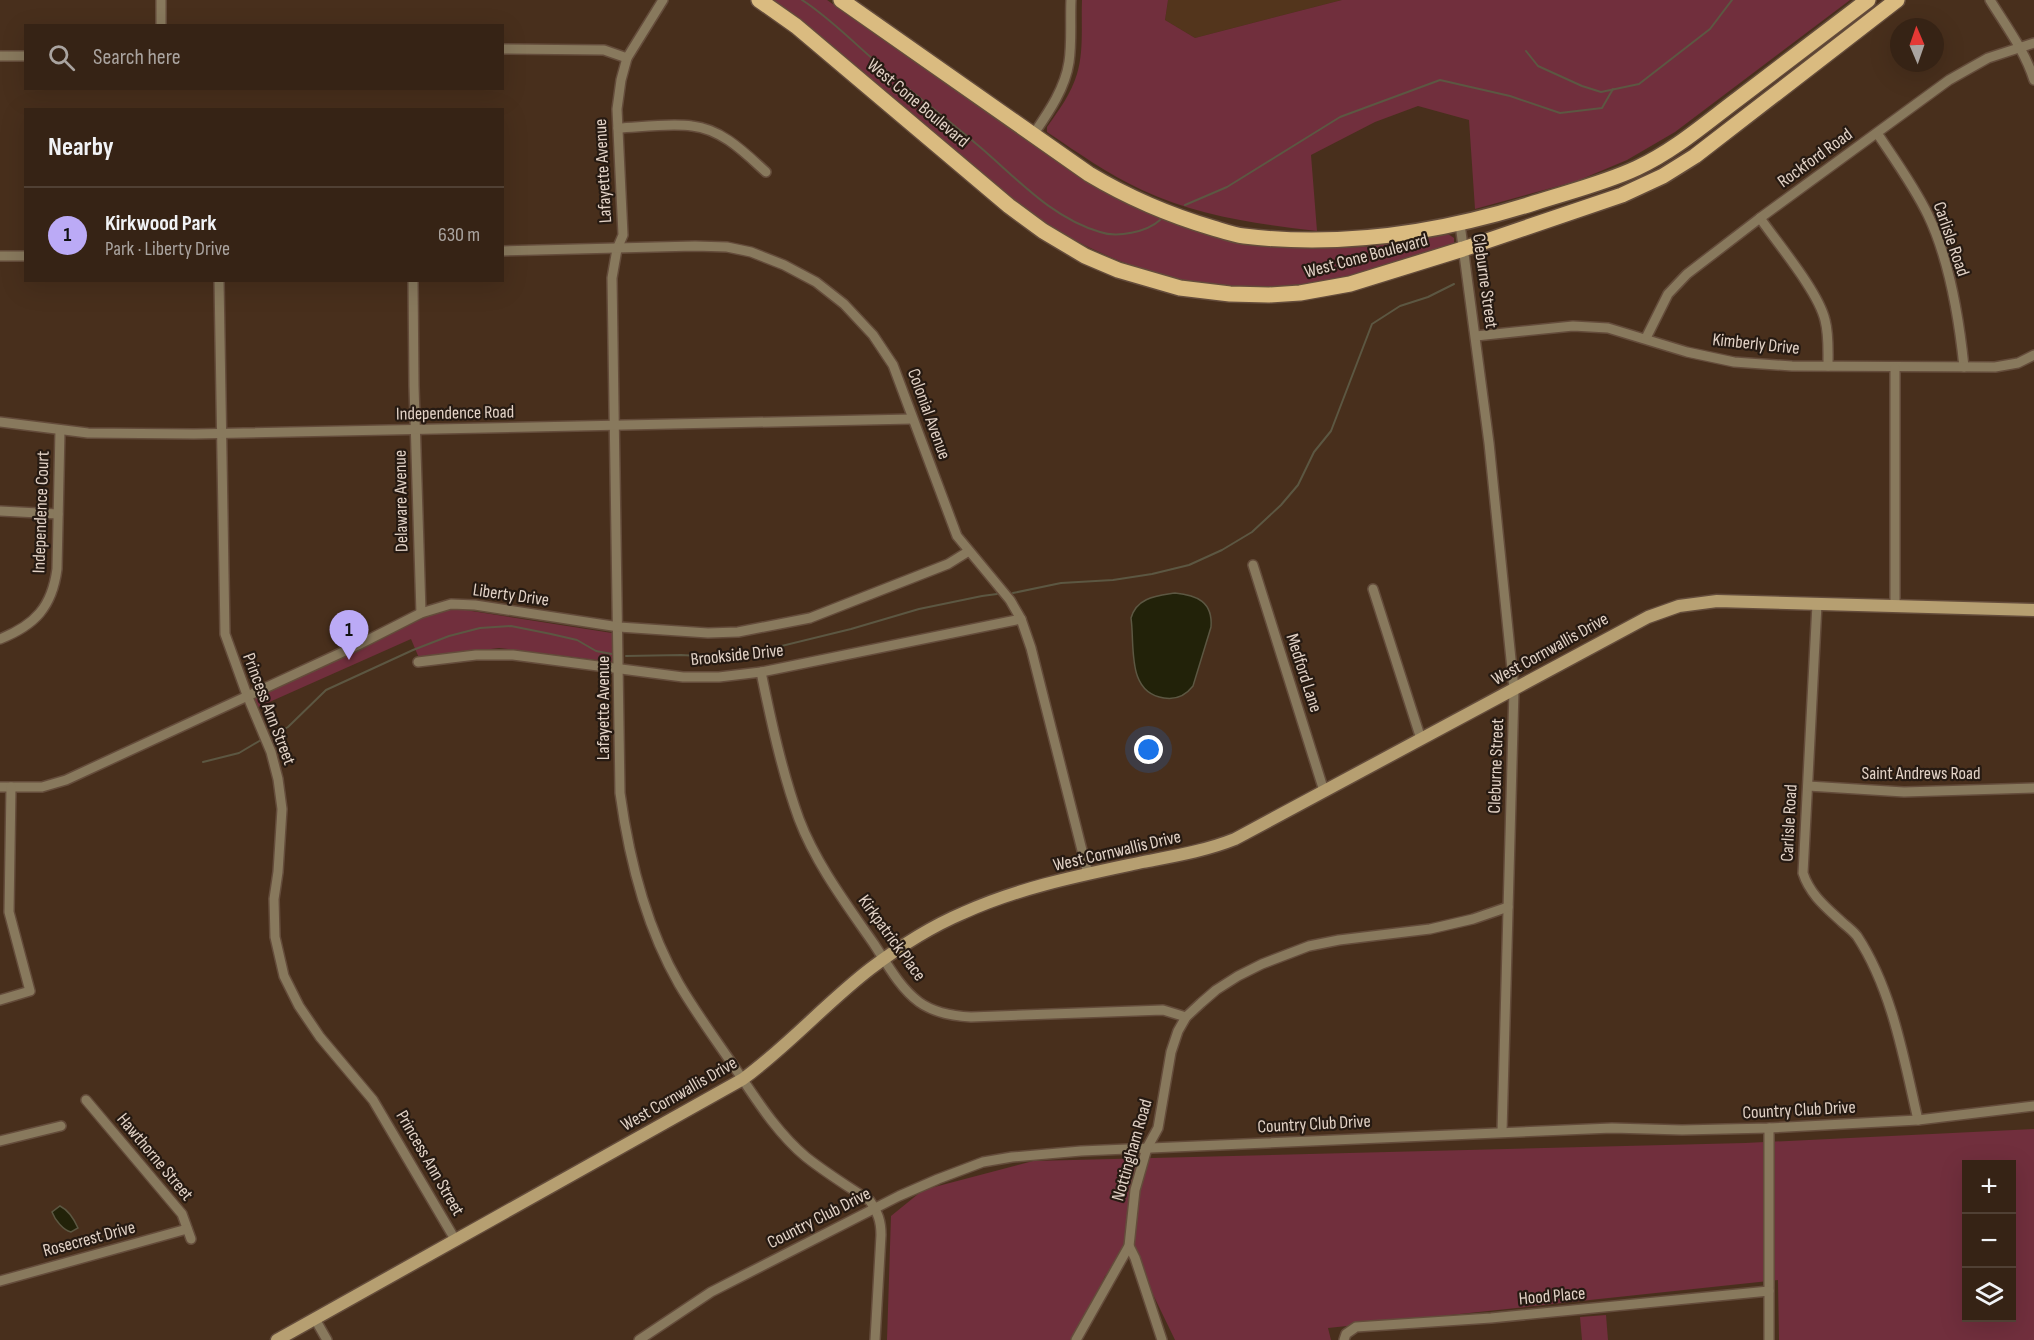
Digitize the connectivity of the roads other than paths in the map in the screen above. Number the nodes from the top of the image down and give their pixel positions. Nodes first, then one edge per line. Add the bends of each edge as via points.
1 (161, 0) edge
2 (663, 0) edge
3 (759, 0) edge
4 (841, 0) edge
5 (1071, 0) edge
6 (1868, 0) edge
7 (1897, 0) edge
8 (1990, 0) edge
9 (161, 24) edge
10 (2034, 43) edge
11 (2019, 47) junction
12 (504, 49) edge
13 (0, 56) edge
14 (24, 56) edge
15 (627, 58) junction
16 (2034, 80) edge
17 (618, 128) junction
18 (1877, 133) junction
19 (1033, 135) junction
20 (766, 172) dead end
21 (1760, 218) junction
22 (1460, 224) junction
23 (617, 249) junction
24 (1463, 249) junction
25 (504, 250) edge
26 (0, 256) edge
27 (24, 256) edge
28 (219, 282) edge
29 (413, 282) edge
30 (1476, 336) junction
31 (1646, 338) junction
32 (2034, 355) edge
33 (1828, 366) junction
34 (1964, 367) junction
35 (1895, 368) junction
36 (912, 419) junction
37 (0, 422) edge
38 (615, 425) junction
39 (60, 430) junction
40 (416, 431) junction
41 (221, 434) junction
42 (0, 511) edge
43 (58, 514) junction
44 (969, 550) junction
45 (1253, 565) dead end
46 (1373, 589) dead end
47 (1817, 604) junction
48 (1895, 606) junction
49 (2034, 610) edge
50 (421, 613) junction
51 (1021, 619) junction
52 (619, 627) junction
53 (0, 639) edge
54 (418, 662) dead end
55 (619, 669) junction
56 (761, 672) junction
57 (1514, 689) junction
58 (247, 695) junction
59 (1421, 739) junction
60 (1808, 786) junction
61 (0, 787) edge
62 (11, 787) junction
63 (2034, 788) edge
64 (1324, 791) junction
65 (1088, 874) junction
66 (1508, 907) junction
67 (883, 959) junction
68 (0, 1000) edge
69 (1186, 1017) junction
70 (743, 1079) junction
71 (86, 1100) dead end
72 (2034, 1106) edge
73 (1918, 1120) junction
74 (61, 1126) dead end
75 (1769, 1128) junction
76 (1502, 1132) junction
77 (0, 1141) edge
78 (1147, 1148) junction
79 (876, 1208) junction
80 (187, 1229) junction
81 (191, 1239) dead end
82 (456, 1241) junction
83 (1129, 1246) junction
84 (0, 1281) edge
85 (1769, 1291) junction
86 (315, 1320) junction
87 (277, 1340) edge
88 (327, 1340) edge
89 (639, 1340) edge
90 (875, 1340) edge
91 (1076, 1340) edge
92 (1162, 1340) edge
93 (1344, 1340) edge
94 (1769, 1340) edge

1 - 9 street
2 - 15 street, Lafayette Avenue
3 - 24 main road, West Cone Boulevard via 823,48 1042,231 1118,270 1206,292 1300,293 1350,284
4 - 19 main road, West Cone Boulevard
5 - 19 street via 1069,62 1055,101
6 - 22 main road, West Cone Boulevard via 1664,154 1574,191
7 - 24 main road, West Cone Boulevard via 1695,156 1663,176 1622,195
8 - 11 street
10 - 11 street, Rockford Road
11 - 16 street
11 - 18 street, Rockford Road via 1988,58 1949,80
12 - 15 street via 604,50
13 - 14 street
15 - 17 street, Lafayette Avenue via 617,109
17 - 20 street via 693,126 717,133
17 - 23 street, Lafayette Avenue via 623,235
18 - 21 street, Rockford Road
18 - 34 street, Carlisle Road via 1929,216 1945,264
19 - 22 main road, West Cone Boulevard via 1120,193 1152,208 1242,236 1360,240
21 - 31 street, Rockford Road via 1687,274 1668,294
21 - 33 street via 1816,298 1825,319
22 - 24 street, Cleburne Street
23 - 25 street, Colonial Avenue
23 - 36 street, Colonial Avenue via 727,247 751,252 816,282 873,335 893,365
23 - 38 street, Lafayette Avenue via 612,278
24 - 30 street, Cleburne Street
26 - 27 street
28 - 41 street, Princess Ann Street
29 - 40 street, Delaware Avenue
30 - 31 street, Kimberly Drive via 1573,326 1608,328
30 - 57 street, Cleburne Street
31 - 33 street, Kimberly Drive via 1734,362
32 - 34 street, Kimberly Drive via 1995,367
33 - 35 street, Kimberly Drive
34 - 35 street, Kimberly Drive
35 - 48 street
36 - 38 street, Independence Road
36 - 44 street, Colonial Avenue via 957,536
37 - 39 street, Independence Road
38 - 40 street, Independence Road
38 - 52 street, Lafayette Avenue
39 - 41 street, Independence Road
39 - 43 street, Independence Court
40 - 41 street, Independence Road
40 - 50 street, Delaware Avenue
41 - 58 street, Princess Ann Street via 225,634
42 - 43 street
43 - 53 street, Independence Court via 54,591 38,617
44 - 51 street, Colonial Avenue
44 - 52 street, Liberty Drive via 948,564 810,618 775,626 708,633
45 - 64 street, Medford Lane
46 - 59 street
47 - 48 street, West Cornwallis Drive
47 - 57 street, West Cornwallis Drive via 1717,601 1679,606 1636,622
47 - 60 street, Carlisle Road
48 - 49 street, West Cornwallis Drive
50 - 52 street, Liberty Drive via 452,604 475,605
50 - 58 street, Liberty Drive
51 - 56 street, Brookside Drive
51 - 65 street, Colonial Avenue
52 - 55 street, Lafayette Avenue
54 - 55 street, Brookside Drive via 513,655
55 - 56 street, Brookside Drive via 683,677
55 - 70 street, Lafayette Avenue via 620,793 632,864 644,905 679,983
56 - 67 street, Kirkpatrick Place via 799,818 837,890
57 - 59 street, West Cornwallis Drive
57 - 66 street, Cleburne Street
58 - 62 street, Liberty Drive via 66,780 42,787
58 - 82 street, Princess Ann Street via 273,758 280,789 282,808 274,899 275,937 284,976 320,1037 373,1100
59 - 64 street, West Cornwallis Drive
60 - 63 street, Saint Andrews Road via 1904,792
60 - 73 street, Carlisle Road via 1803,873 1808,887 1856,934 1872,963 1902,1052
61 - 62 street, Liberty Drive
62 - 68 street via 9,912 30,991
64 - 65 street, West Cornwallis Drive via 1221,844
65 - 67 street, West Cornwallis Drive via 980,906 926,932
66 - 69 street, Nottingham Road via 1430,929 1309,946 1238,976
66 - 76 street, Cleburne Street
67 - 69 street, Kirkpatrick Place via 919,1002 951,1016 1163,1010
67 - 70 street, West Cornwallis Drive
69 - 78 street, Nottingham Road via 1171,1052 1158,1128
70 - 79 street, Lafayette Avenue via 780,1130 806,1157
70 - 82 street, West Cornwallis Drive
71 - 80 street, Hawthorne Street via 182,1214
72 - 73 street, Country Club Drive
73 - 75 street, Country Club Drive
74 - 77 street
75 - 76 street, Country Club Drive
75 - 85 street
76 - 78 street, Country Club Drive
78 - 79 street, Country Club Drive via 1050,1153 983,1162
78 - 83 street, Nottingham Road via 1135,1190
79 - 89 street, Country Club Drive via 711,1292
79 - 90 street via 881,1235
80 - 81 street, Hawthorne Street
80 - 84 street, Rosecrest Drive
82 - 86 street, West Cornwallis Drive
83 - 91 street, Nottingham Road
83 - 92 street
85 - 93 street, Hood Place via 1356,1327
85 - 94 street
86 - 87 street, West Cornwallis Drive
86 - 88 street

